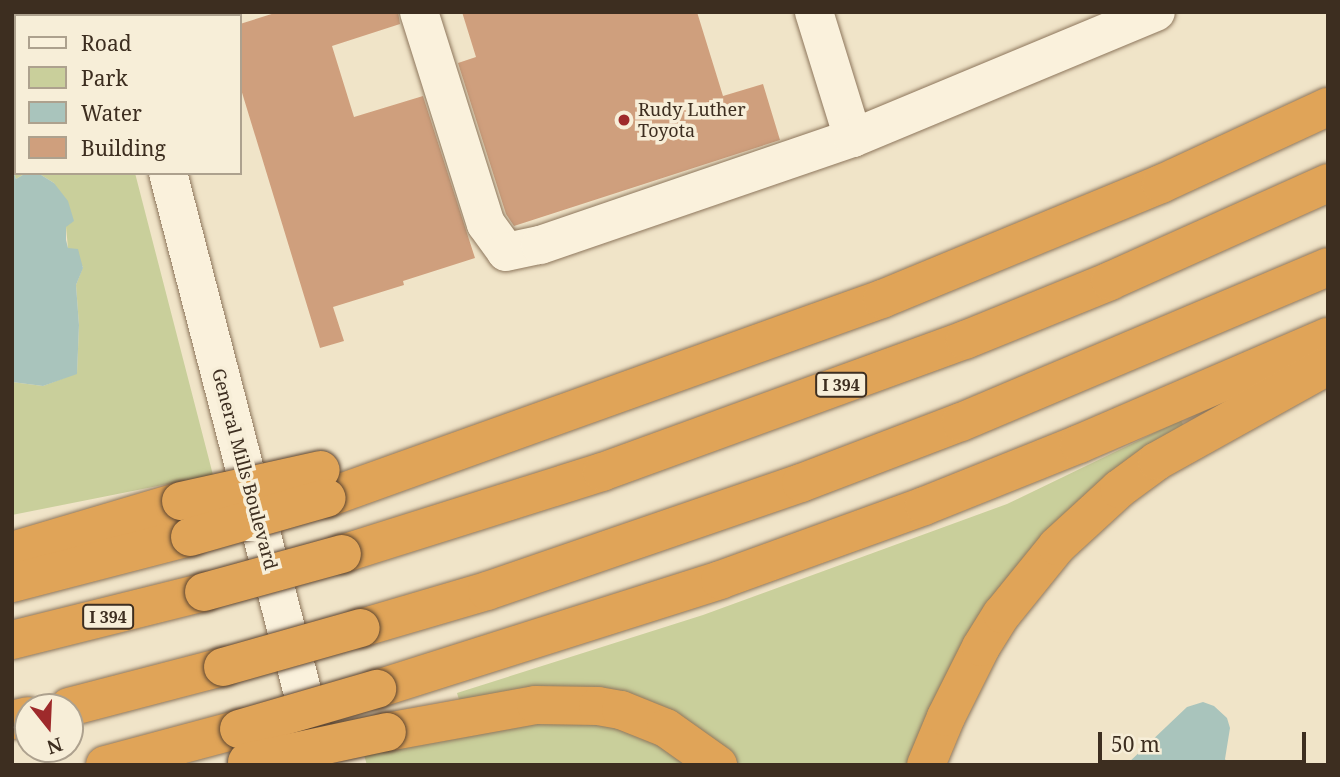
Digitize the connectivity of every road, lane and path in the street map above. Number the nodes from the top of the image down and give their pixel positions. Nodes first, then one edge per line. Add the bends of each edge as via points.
1 (419, 12) edge
2 (814, 12) edge
3 (1152, 13) edge
4 (1328, 107) edge
5 (853, 138) junction
6 (169, 175) edge
7 (1328, 183) edge
8 (1328, 267) edge
9 (1328, 337) edge
10 (1328, 366) edge
11 (185, 519) junction
12 (12, 525) edge
13 (12, 551) edge
14 (12, 583) edge
15 (12, 640) edge
16 (84, 703) edge
17 (239, 752) edge
18 (105, 765) edge
19 (321, 765) edge
20 (718, 765) edge
21 (926, 765) edge

1 - 5 street via 485,224 506,252 540,245
2 - 5 street
3 - 5 street
4 - 11 highway, bridge via 1161,184 882,299 565,412 324,484
6 - 19 street, General Mills Boulevard
7 - 15 highway, I 394, bridge via 965,340 603,472 342,554
8 - 16 highway, bridge via 961,422 801,483 487,591
9 - 17 highway, bridge via 911,511 720,580 376,689
10 - 21 highway via 1157,461 1057,546 981,647
11 - 12 highway
11 - 13 highway
11 - 14 highway
17 - 18 highway
17 - 20 highway, bridge via 536,705 598,706 666,728

